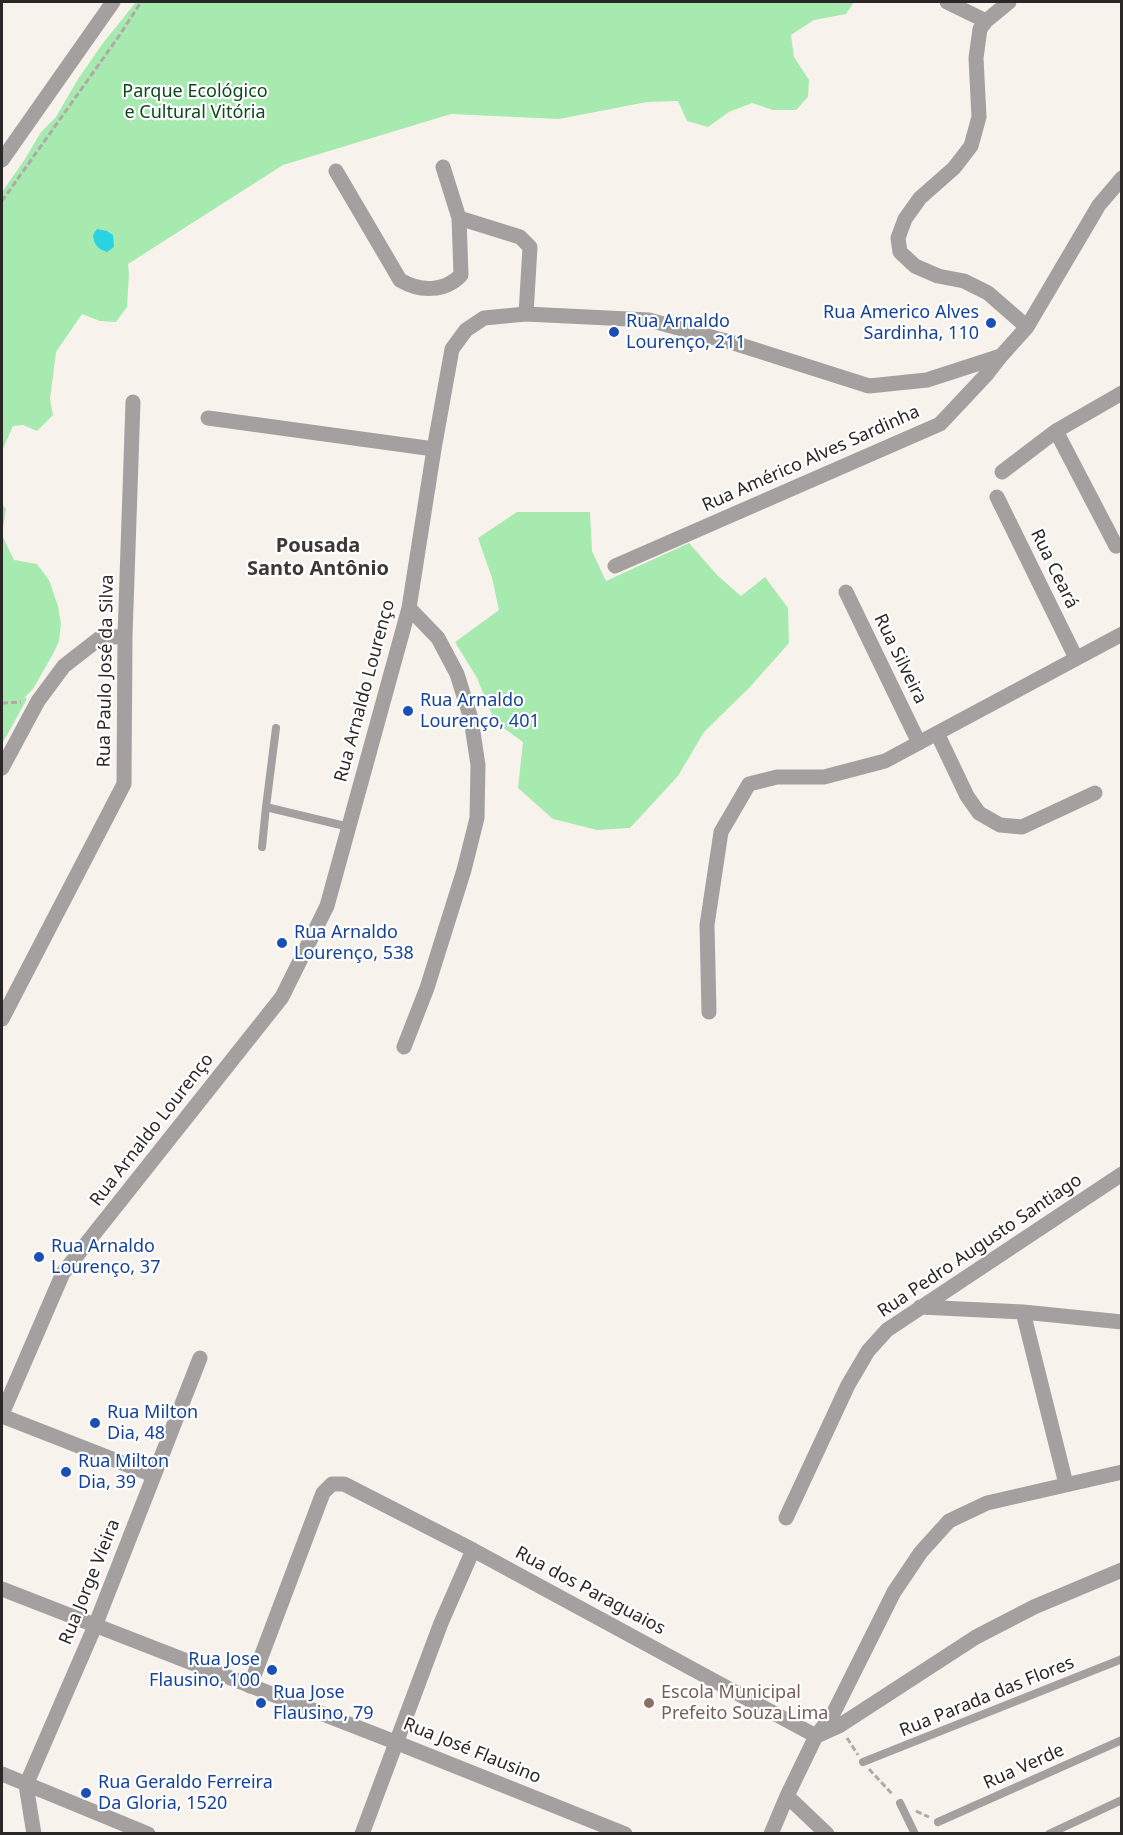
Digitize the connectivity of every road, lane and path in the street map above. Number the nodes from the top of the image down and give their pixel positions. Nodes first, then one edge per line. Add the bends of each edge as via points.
1 (113, 2) edge
2 (141, 2) edge
3 (947, 2) edge
4 (1010, 2) edge
5 (986, 21) junction
6 (3, 154) edge
7 (443, 167) dead end
8 (336, 171) dead end
9 (1122, 178) edge
10 (2, 201) edge
11 (459, 218) junction
12 (526, 314) junction
13 (1027, 327) junction
14 (1001, 356) junction
15 (1122, 393) edge
16 (133, 402) dead end
17 (208, 418) dead end
18 (1056, 431) junction
19 (434, 449) junction
20 (1002, 472) dead end
21 (997, 496) dead end
22 (1116, 546) dead end
23 (615, 566) dead end
24 (846, 592) dead end
25 (409, 608) junction
26 (1122, 634) edge
27 (125, 636) junction
28 (1076, 658) junction
29 (276, 728) dead end
30 (937, 733) junction
31 (919, 743) junction
32 (2, 768) edge
33 (1095, 793) dead end
34 (266, 807) junction
35 (349, 826) junction
36 (262, 847) dead end
37 (709, 1012) dead end
38 (2, 1019) edge
39 (404, 1047) dead end
40 (1122, 1174) edge
41 (920, 1307) junction
42 (1023, 1312) junction
43 (1122, 1322) edge
44 (200, 1359) dead end
45 (2, 1415) edge
46 (1122, 1472) edge
47 (153, 1475) junction
48 (1066, 1484) junction
49 (786, 1518) dead end
50 (473, 1550) junction
51 (1122, 1570) edge
52 (2, 1589) edge
53 (95, 1626) junction
54 (1122, 1659) edge
55 (250, 1686) junction
56 (839, 1726) junction
57 (816, 1736) junction
58 (1122, 1740) edge
59 (395, 1742) junction
60 (863, 1762) junction
61 (2, 1774) edge
62 (26, 1785) junction
63 (787, 1796) junction
64 (1122, 1800) edge
65 (900, 1803) junction
66 (938, 1822) joint
67 (34, 1833) edge
68 (147, 1833) edge
69 (362, 1833) edge
70 (625, 1833) edge
71 (771, 1833) edge
72 (827, 1833) edge
73 (915, 1833) edge
74 (1049, 1833) edge

1 - 6 street
2 - 10 path
3 - 5 street
4 - 5 street
5 - 13 street via 980,30 976,58 979,117 971,147 920,198 905,219 898,238 900,252 915,266 988,293
7 - 11 street
8 - 11 street via 400,280 408,285 438,288 453,283 461,275
9 - 13 street via 1099,205
11 - 12 street via 520,237 530,247
12 - 14 street, Rua Arnaldo Lourenço via 649,320 869,386 927,380
12 - 19 street, Rua Arnaldo Lourenço via 484,318 466,330 452,349
13 - 14 street
14 - 23 street, Rua Américo Alves Sardinha via 940,424
15 - 18 street
16 - 27 street, Rua Paulo José da Silva
17 - 19 street
18 - 20 street
18 - 22 street
19 - 25 street, Rua Arnaldo Lourenço
21 - 28 street, Rua Ceará
24 - 31 street, Rua Silveira
25 - 35 street, Rua Arnaldo Lourenço
25 - 39 street via 438,639 457,674 471,719 478,765 477,818 464,870
26 - 28 street
27 - 32 street via 100,638 64,666 38,701
27 - 38 street, Rua Paulo José da Silva via 124,784
28 - 30 street
29 - 34 lane
30 - 31 street
30 - 33 street via 967,796 979,813 1000,825 1022,827
31 - 37 street via 885,761 824,777 777,777 749,784 721,832 707,925
34 - 35 lane
34 - 36 lane
35 - 45 street, Rua Arnaldo Lourenço via 327,906 282,997 63,1274
40 - 41 street, Rua Pedro Augusto Santiago
41 - 42 street
41 - 49 street, Rua Pedro Augusto Santiago via 887,1330 868,1351
42 - 43 street
42 - 48 street
44 - 47 street, Rua Jorge Vieira
45 - 47 street
46 - 48 street
47 - 53 street, Rua Jorge Vieira
48 - 57 street via 987,1503 949,1521 921,1552 894,1592 832,1716
50 - 55 street, Rua dos Paraguaios via 344,1484 332,1484 323,1493
50 - 57 street, Rua dos Paraguaios
50 - 59 street
51 - 56 street via 1034,1607 976,1637
52 - 53 street, Rua José Flausino
53 - 55 street, Rua José Flausino
53 - 62 street, Rua Jorge Vieira
54 - 60 lane, Rua Parada das Flores
55 - 59 street, Rua José Flausino
56 - 57 street
56 - 60 path
57 - 63 street
58 - 66 lane, Rua Verde
59 - 69 street
59 - 70 street, Rua José Flausino
60 - 65 path
61 - 62 street
62 - 67 street
62 - 68 street
63 - 71 street
63 - 72 street
64 - 74 lane
65 - 66 path
65 - 73 lane

